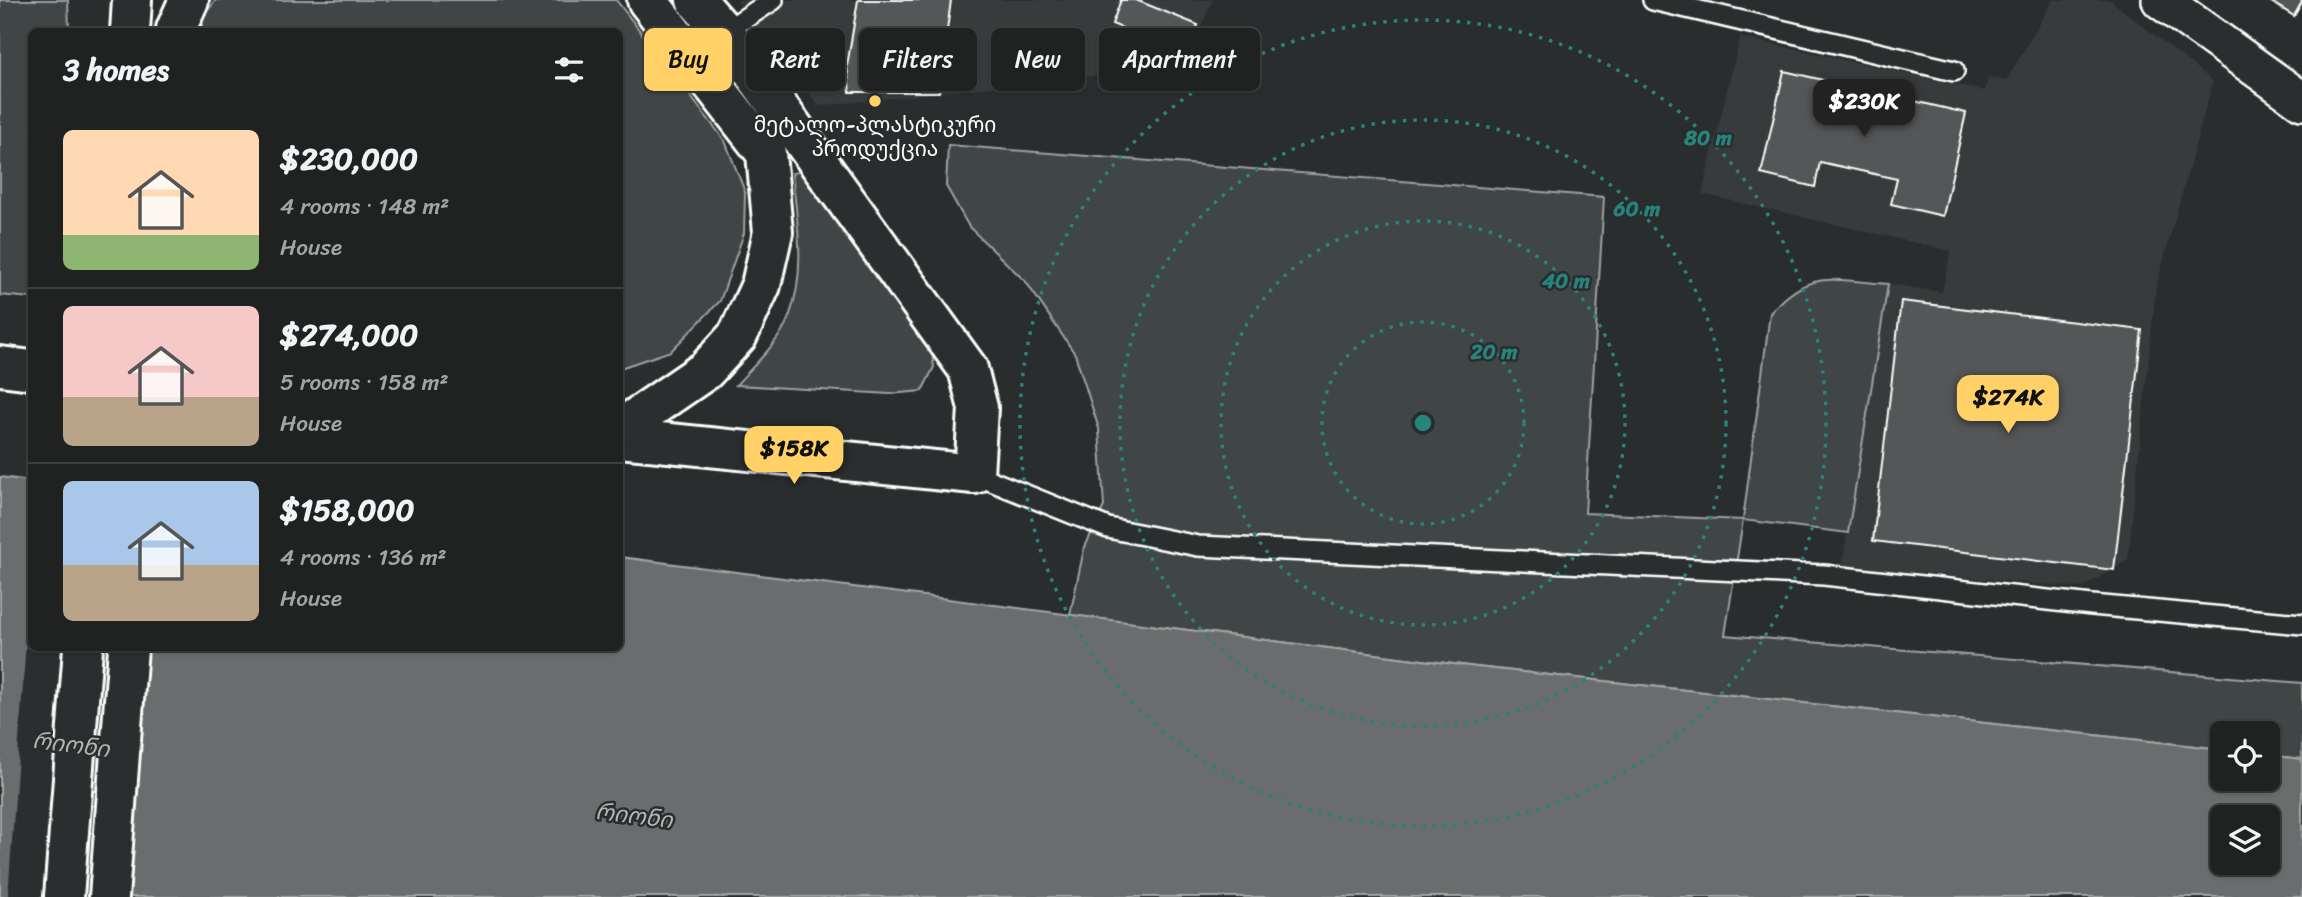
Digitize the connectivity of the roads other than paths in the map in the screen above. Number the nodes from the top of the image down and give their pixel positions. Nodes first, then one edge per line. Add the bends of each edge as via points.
1 (647, 0) edge
2 (696, 0) edge
3 (773, 0) edge
4 (1653, 0) edge
5 (2161, 0) edge
6 (720, 28) edge
7 (730, 28) edge
8 (732, 43) edge
9 (1954, 71) dead end
10 (2302, 101) edge
11 (0, 366) edge
12 (28, 370) edge
13 (623, 427) edge
14 (623, 438) edge
15 (974, 474) junction
16 (2302, 624) edge
17 (83, 651) edge
18 (128, 651) edge
19 (64, 897) edge
20 (109, 897) edge

1 - 13 main road via 765,153 773,232 761,285 738,335 706,370
2 - 6 main road
3 - 7 lane
4 - 9 lane
5 - 10 street
8 - 15 main road via 968,369 978,408
11 - 12 main road
14 - 15 main road
15 - 16 lane via 1108,528 1198,546 1824,575
17 - 19 main road
18 - 20 main road

